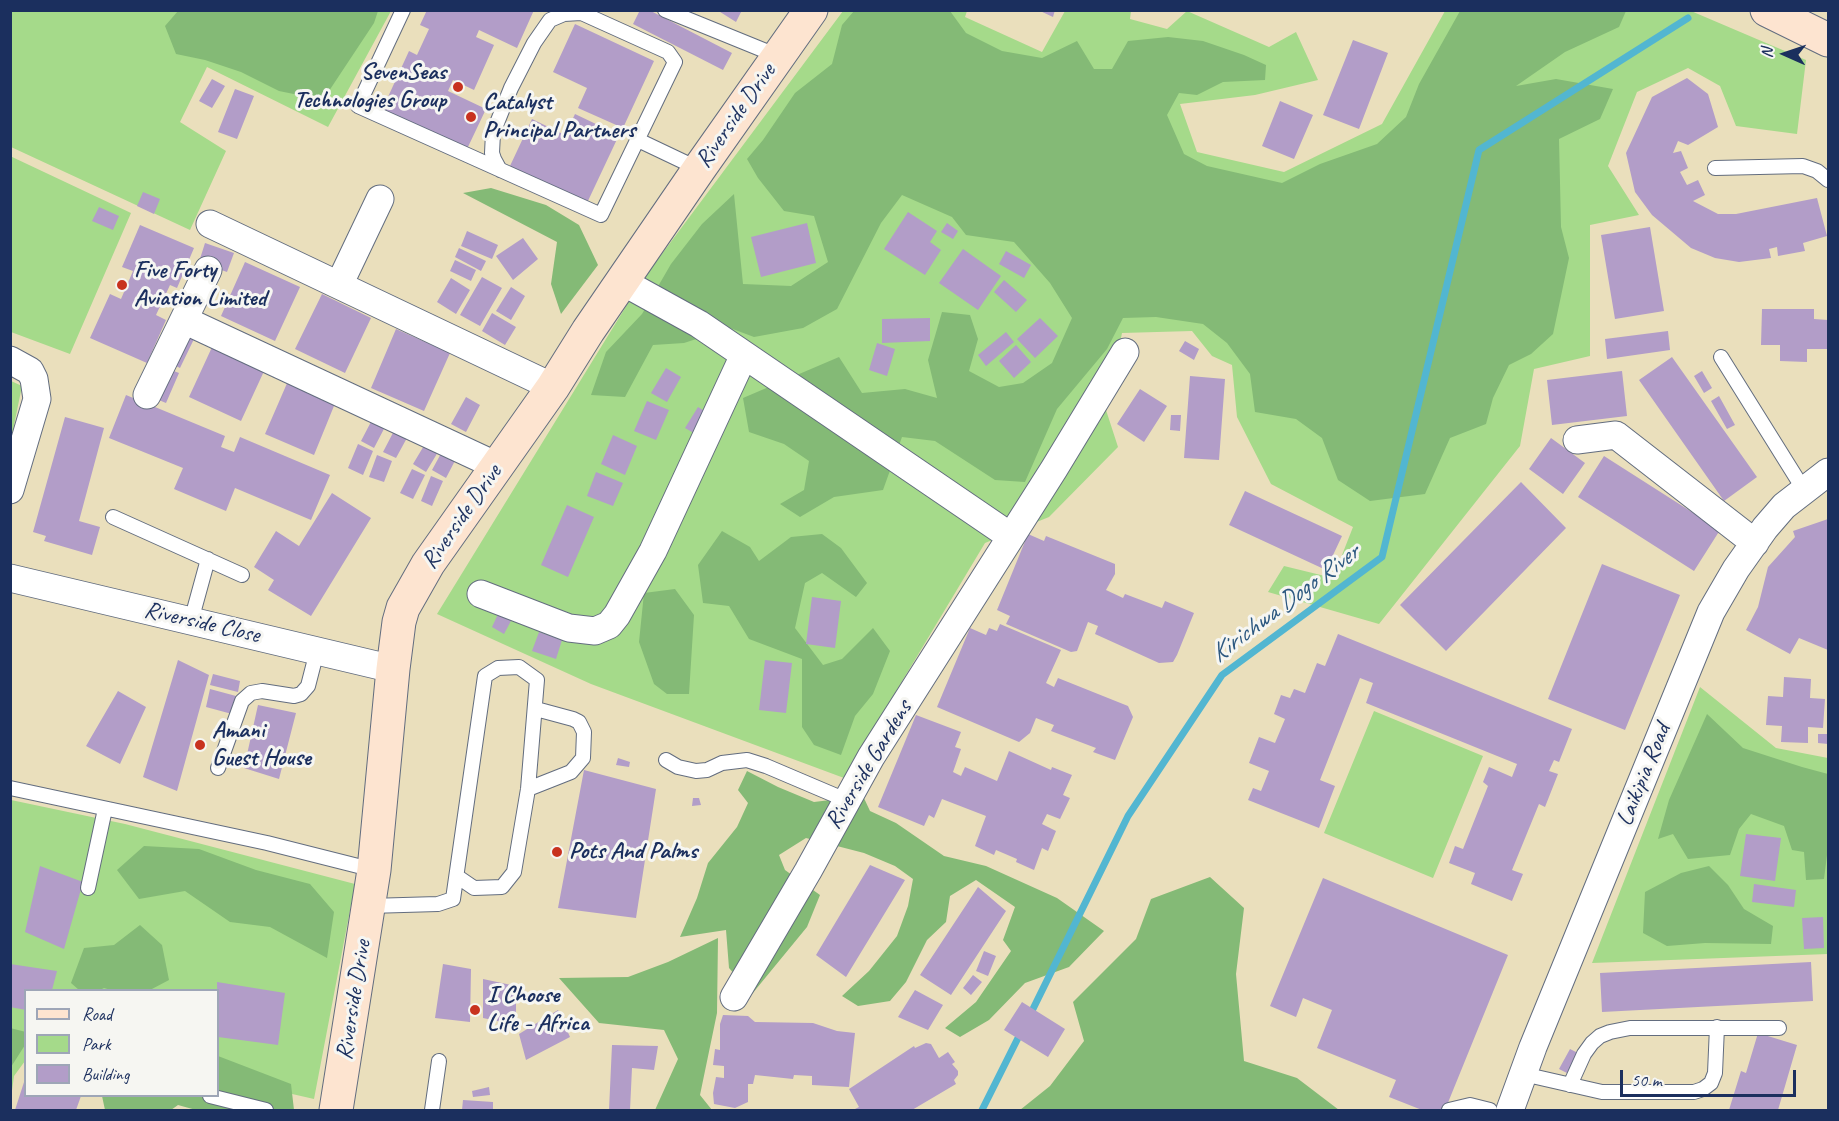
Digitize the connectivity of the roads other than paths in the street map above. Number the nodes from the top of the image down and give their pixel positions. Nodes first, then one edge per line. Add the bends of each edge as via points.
1 (403, 10) edge
2 (665, 10) edge
3 (811, 10) edge
4 (1767, 10) edge
5 (578, 12) edge
6 (1828, 40) edge
7 (778, 56) junction
8 (638, 140) junction
9 (1715, 168) dead end
10 (699, 169) junction
11 (500, 170) junction
12 (1828, 180) edge
13 (380, 199) dead end
14 (210, 224) dead end
15 (208, 270) dead end
16 (623, 282) junction
17 (339, 285) junction
18 (184, 320) junction
19 (1125, 352) dead end
20 (744, 355) junction
21 (1722, 357) dead end
22 (10, 360) edge
23 (553, 387) junction
24 (147, 395) dead end
25 (1577, 440) dead end
26 (497, 466) junction
27 (1828, 472) edge
28 (10, 490) edge
29 (1804, 490) junction
30 (113, 517) dead end
31 (1010, 536) junction
32 (1755, 543) junction
33 (208, 560) junction
34 (242, 575) dead end
35 (10, 578) edge
36 (481, 594) dead end
37 (191, 621) junction
38 (317, 651) junction
39 (393, 669) junction
40 (536, 709) junction
41 (666, 760) dead end
42 (218, 768) dead end
43 (10, 788) edge
44 (528, 789) junction
45 (846, 800) junction
46 (105, 809) junction
47 (374, 870) junction
48 (458, 877) junction
49 (88, 888) dead end
50 (369, 906) junction
51 (734, 997) dead end
52 (1717, 1027) junction
53 (1779, 1028) dead end
54 (439, 1062) dead end
55 (1523, 1074) junction
56 (1570, 1085) junction
57 (217, 1097) edge
58 (266, 1110) edge
59 (336, 1110) edge
60 (432, 1110) edge
61 (1449, 1110) edge
62 (1490, 1110) edge
63 (1509, 1110) edge

1 - 11 lane via 358,106
2 - 7 lane
3 - 7 street, Riverside Drive
4 - 6 street
5 - 8 lane via 668,52 675,62
5 - 11 lane via 550,20 511,88 493,133 494,159
7 - 10 street, Riverside Drive
8 - 10 lane
8 - 11 lane via 601,215
9 - 12 lane via 1803,166
10 - 16 street, Riverside Drive
13 - 17 street
14 - 17 street
15 - 18 street
16 - 20 street via 699,324
16 - 23 street, Riverside Drive
17 - 23 street
18 - 24 street
18 - 26 street
19 - 31 street, Riverside Gardens
20 - 31 street
20 - 36 street via 652,551 606,627 595,631 570,628
21 - 29 lane
22 - 28 street via 30,372 37,399
23 - 26 street, Riverside Drive
25 - 32 street via 1616,435
26 - 39 street, Riverside Drive via 428,564 403,608
27 - 29 street, Laikipia Road
29 - 32 street, Laikipia Road via 1785,506
30 - 33 lane
31 - 45 street, Riverside Gardens
32 - 55 street, Laikipia Road via 1711,612
33 - 34 lane
33 - 37 lane
35 - 37 street, Riverside Close
37 - 38 street, Riverside Close
38 - 39 street, Riverside Close
38 - 42 lane via 308,686 302,694 262,691 251,693 242,701
39 - 47 street, Riverside Drive
40 - 44 lane
40 - 44 lane via 579,722 584,732 583,758 571,772
40 - 48 lane via 537,680 519,667 498,668 485,676
41 - 45 lane via 696,771 747,760
43 - 46 lane
44 - 48 lane via 513,872 502,887 474,888
45 - 51 street, Riverside Gardens
46 - 47 lane
46 - 49 lane
47 - 50 street, Riverside Drive
48 - 50 lane via 453,899 438,904
50 - 59 street, Riverside Drive
52 - 53 lane
52 - 56 lane via 1630,1028 1610,1032 1588,1049
52 - 56 lane via 1716,1073 1703,1089 1602,1092
54 - 60 lane
55 - 56 lane
55 - 63 street, Laikipia Road
57 - 58 lane
61 - 62 lane via 1470,1105

